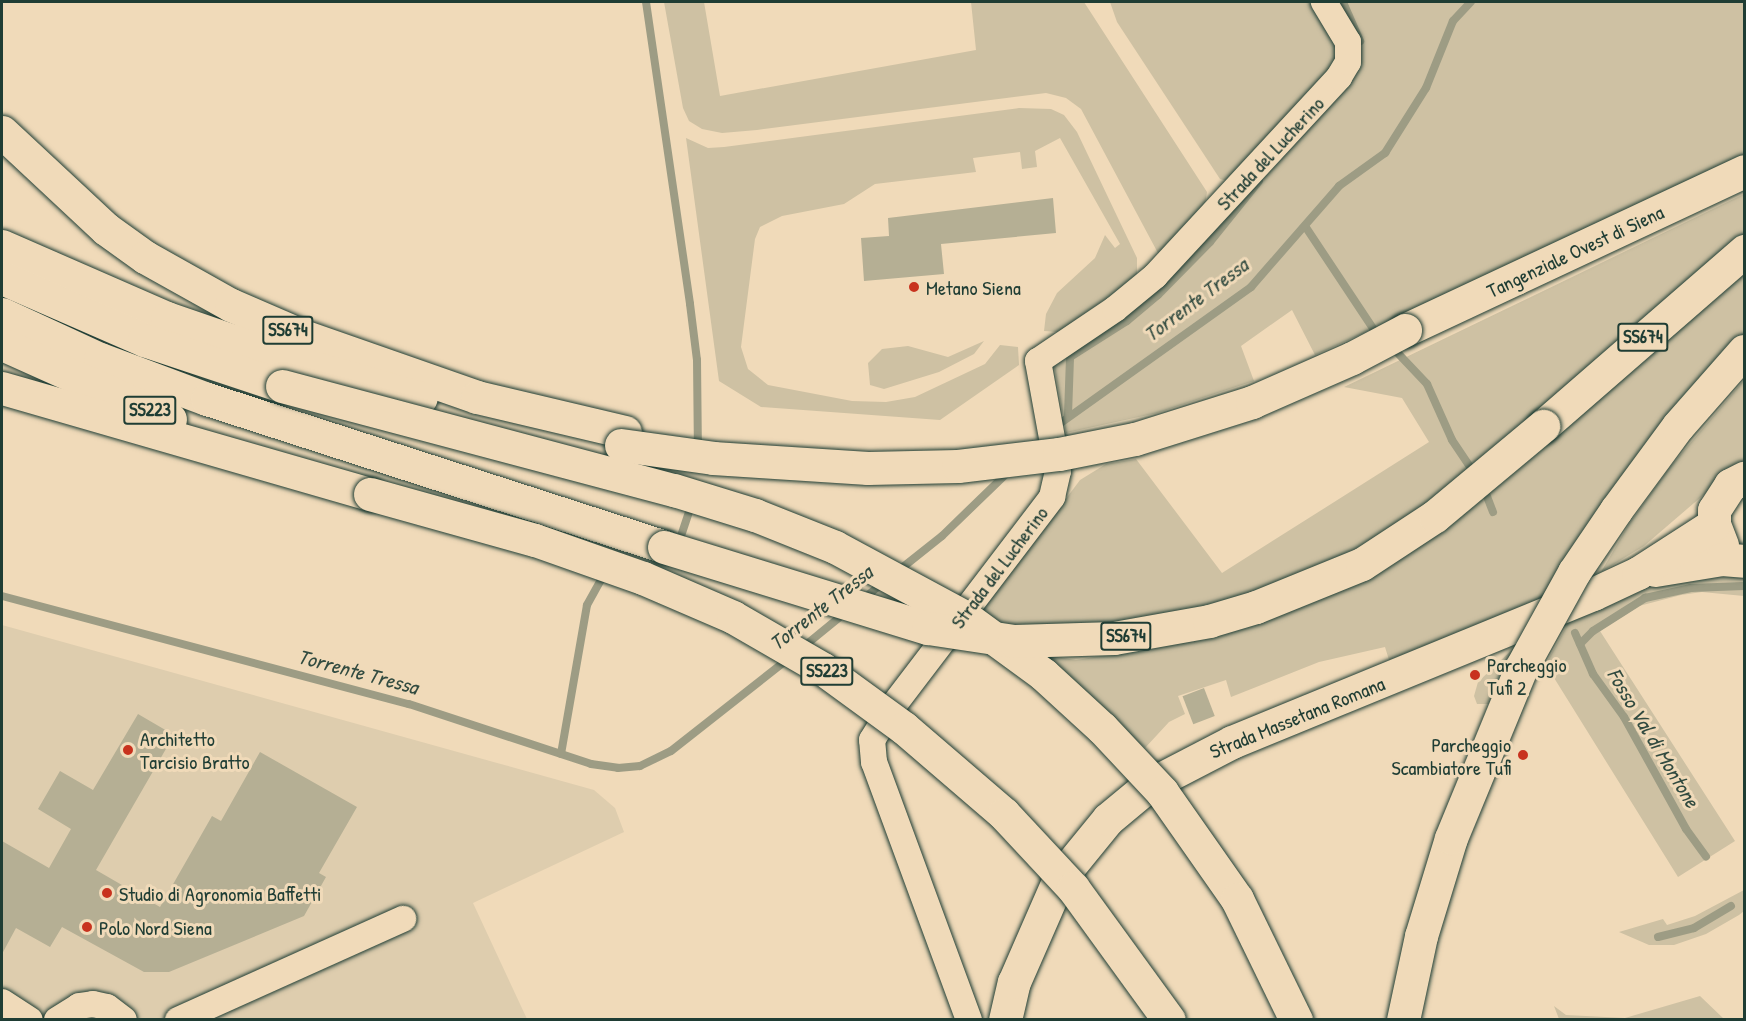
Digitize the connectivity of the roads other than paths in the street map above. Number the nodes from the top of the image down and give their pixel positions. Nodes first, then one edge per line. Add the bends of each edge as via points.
1 (1324, 2) edge
2 (2, 132) edge
3 (1744, 171) edge
4 (2, 246) edge
5 (1744, 251) edge
6 (2, 278) edge
7 (2, 314) edge
8 (2, 344) edge
9 (1744, 351) edge
10 (2, 388) edge
11 (623, 439) junction
12 (299, 473) junction
13 (1744, 478) edge
14 (1714, 524) junction
15 (1742, 560) edge
16 (1638, 573) junction
17 (403, 919) dead end
18 (1028, 948) junction
19 (2, 1002) edge
20 (30, 1020) edge
21 (57, 1020) edge
22 (124, 1020) edge
23 (178, 1020) edge
24 (969, 1020) edge
25 (1005, 1020) edge
26 (1028, 1020) edge
27 (1169, 1020) edge
28 (1296, 1020) edge
29 (1403, 1020) edge

1 - 24 street, Strada del Lucherino via 1348,42 1348,62 1339,77 1155,276 1115,309 1038,361 1058,471 1056,487 1041,516 900,697 873,740 874,762
2 - 11 main road, SS674 via 106,229 153,262 231,305 303,336 477,397
3 - 11 main road, Tangenziale Ovest di Siena / SS674, bridge via 1405,330 1371,339 1189,413 1057,444 960,455 872,457
4 - 11 main road, SS674 via 167,318 288,360 508,420
5 - 7 main road, SS674, bridge via 1435,516 1362,564 1289,595 1228,615 1114,638 1014,640 928,628 217,402 100,359
6 - 28 main road, bridge via 144,340 282,386 755,515 846,552 980,627 1043,674 1102,728 1162,792 1237,899
8 - 12 main road, SS223
9 - 29 main road, bridge via 1678,426 1616,510 1532,647 1499,715 1453,830 1421,936
10 - 12 main road
12 - 27 main road, SS223, bridge via 535,540 643,578 733,616 823,669 904,728 1004,814 1073,888
13 - 14 main road via 1720,496
14 - 15 main road, Strada Massetana Romana via 1722,545
14 - 16 main road, Strada Massetana Romana
15 - 16 main road, Strada Massetana Romana via 1722,559
16 - 18 main road, Strada Massetana Romana via 1462,650 1232,742 1163,775 1108,819 1070,862 1040,914
17 - 23 street
18 - 25 main road, Strada Massetana Romana
18 - 26 main road, Strada Massetana Romana
19 - 20 street
21 - 22 street via 79,1006 93,1004 107,1007

